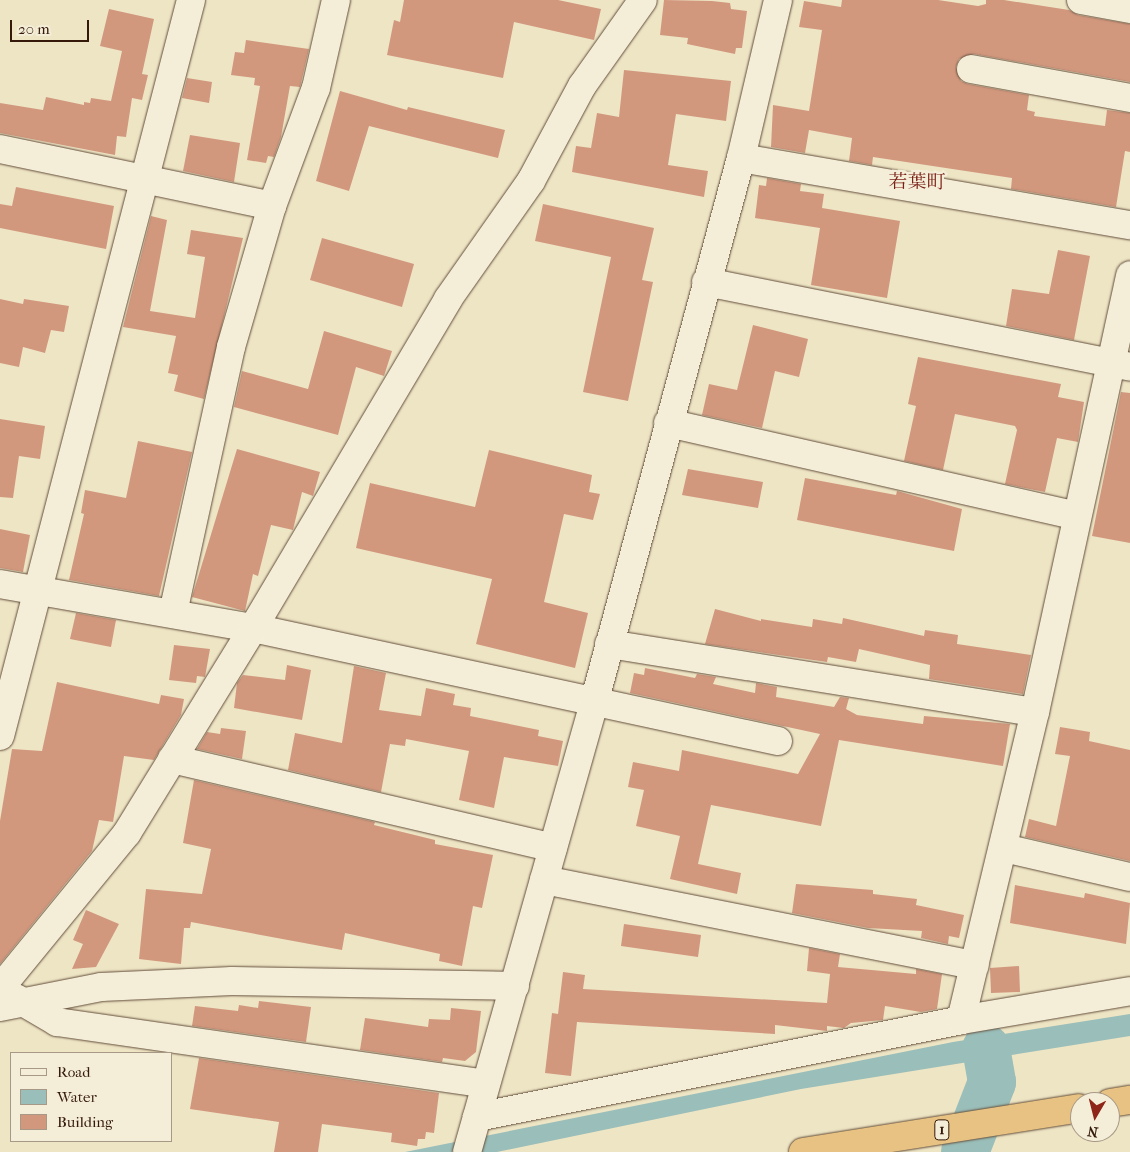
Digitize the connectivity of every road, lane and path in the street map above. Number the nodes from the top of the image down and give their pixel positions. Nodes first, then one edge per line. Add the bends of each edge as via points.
1 (191, 0) edge
2 (336, 0) edge
3 (643, 0) edge
4 (778, 0) edge
5 (1080, 0) edge
6 (1130, 9) edge
7 (971, 69) dead end
8 (1130, 98) edge
9 (0, 148) edge
10 (741, 158) junction
11 (145, 179) junction
12 (272, 206) junction
13 (1130, 225) edge
14 (1130, 275) edge
15 (706, 282) junction
16 (1120, 366) edge
17 (668, 423) junction
18 (1076, 516) junction
19 (0, 584) edge
20 (38, 591) junction
21 (173, 612) junction
22 (253, 628) junction
23 (609, 644) junction
24 (594, 703) junction
25 (1035, 712) junction
26 (0, 736) edge
27 (778, 741) dead end
28 (172, 759) junction
29 (553, 848) junction
30 (1004, 848) junction
31 (1130, 877) edge
32 (544, 880) junction
33 (975, 965) junction
34 (515, 986) junction
35 (1130, 991) edge
36 (6, 996) edge
37 (961, 1020) junction
38 (486, 1084) junction
39 (1070, 1110) edge
40 (473, 1133) edge
41 (803, 1152) edge

1 - 11 street
2 - 12 street via 316,88
3 - 22 street via 582,86 531,181 448,299
4 - 10 street
5 - 6 street
7 - 8 street
9 - 11 street
10 - 13 street
10 - 15 street
11 - 12 street
11 - 20 street
12 - 21 street via 231,347
14 - 16 street
15 - 16 street
15 - 17 street
16 - 18 street
17 - 18 street
17 - 23 street
18 - 25 street
19 - 20 street
20 - 21 street
20 - 26 street
21 - 22 street
22 - 24 street
22 - 28 street
23 - 24 street
23 - 25 street
24 - 27 street
24 - 29 street
25 - 30 street
28 - 29 street
28 - 36 street via 126,833
29 - 32 street
30 - 31 street
30 - 33 street
32 - 33 street
32 - 34 street
33 - 37 street
34 - 36 street via 232,981 101,987
34 - 38 street
35 - 37 street
36 - 38 street via 57,1022
37 - 40 street
38 - 40 street
39 - 41 highway, 1

